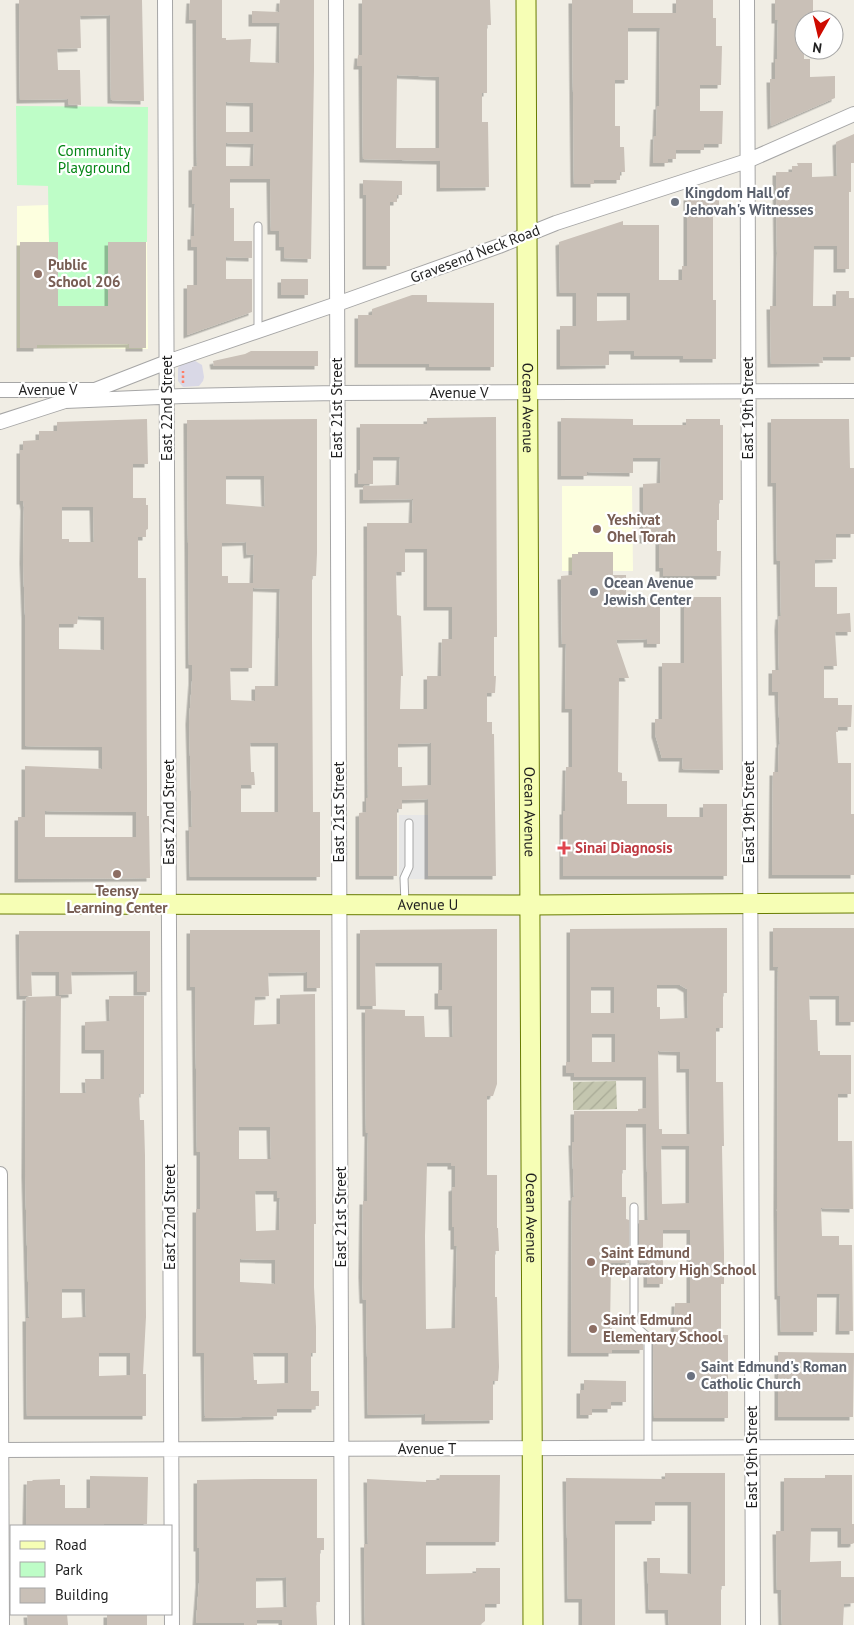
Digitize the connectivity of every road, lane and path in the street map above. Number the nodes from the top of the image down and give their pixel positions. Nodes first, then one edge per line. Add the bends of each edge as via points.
1 (165, 0) edge
2 (336, 0) edge
3 (526, 0) edge
4 (747, 0) edge
5 (854, 114) edge
6 (747, 161) junction
7 (258, 226) dead end
8 (526, 235) junction
9 (337, 304) junction
10 (258, 332) junction
11 (167, 362) junction
12 (183, 362) dead end
13 (183, 387) dead end
14 (0, 390) edge
15 (95, 390) joint
16 (748, 391) junction
17 (854, 391) edge
18 (338, 393) junction
19 (527, 393) junction
20 (168, 398) junction
21 (0, 422) edge
22 (409, 823) dead end
23 (854, 903) edge
24 (0, 904) edge
25 (169, 904) junction
26 (339, 904) junction
27 (405, 904) junction
28 (750, 904) junction
29 (530, 905) junction
30 (0, 1174) edge
31 (634, 1206) dead end
32 (0, 1361) edge
33 (854, 1447) edge
34 (533, 1448) junction
35 (648, 1448) junction
36 (752, 1448) junction
37 (341, 1449) junction
38 (1, 1450) edge
39 (171, 1450) junction
40 (171, 1525) edge
41 (2, 1625) edge
42 (342, 1625) edge
43 (533, 1625) edge
44 (753, 1625) edge

1 - 11 street, East 22nd Street
2 - 9 street, East 21st Street
3 - 8 main road, Ocean Avenue
4 - 6 street, East 19th Street
5 - 6 street, Gravesend Neck Road
6 - 8 street, Gravesend Neck Road
6 - 16 street, East 19th Street
7 - 10 lane
8 - 9 street, Gravesend Neck Road
8 - 19 main road, Ocean Avenue
9 - 10 street, Gravesend Neck Road
9 - 18 street, East 21st Street
10 - 11 street, Gravesend Neck Road
11 - 15 street, Gravesend Neck Road
11 - 20 street, East 22nd Street
12 - 13 path
14 - 15 street, Avenue V
16 - 17 street, Avenue V
16 - 19 street, Avenue V
16 - 28 street, East 19th Street
18 - 19 street, Avenue V
18 - 20 street, Avenue V
18 - 26 street, East 21st Street
19 - 29 main road, Ocean Avenue
20 - 21 street, Avenue V via 65,401
20 - 25 street, East 22nd Street
22 - 27 lane
23 - 28 main road, Avenue U
24 - 25 main road, Avenue U
25 - 26 main road, Avenue U
25 - 39 street, East 22nd Street
26 - 27 main road, Avenue U
26 - 37 street, East 21st Street
27 - 29 main road, Avenue U
28 - 29 main road, Avenue U
28 - 36 street, East 19th Street
29 - 34 main road, Ocean Avenue
30 - 32 street
31 - 35 lane via 634,1325 648,1337
32 - 38 street
33 - 36 street, Avenue T
34 - 35 street, Avenue T
34 - 37 street, Avenue T
34 - 43 main road, Ocean Avenue
35 - 36 street, Avenue T
36 - 44 street, East 19th Street
37 - 39 street, Avenue T
37 - 42 street, East 21st Street
38 - 39 street, Avenue T
38 - 41 street
39 - 40 street, East 22nd Street

